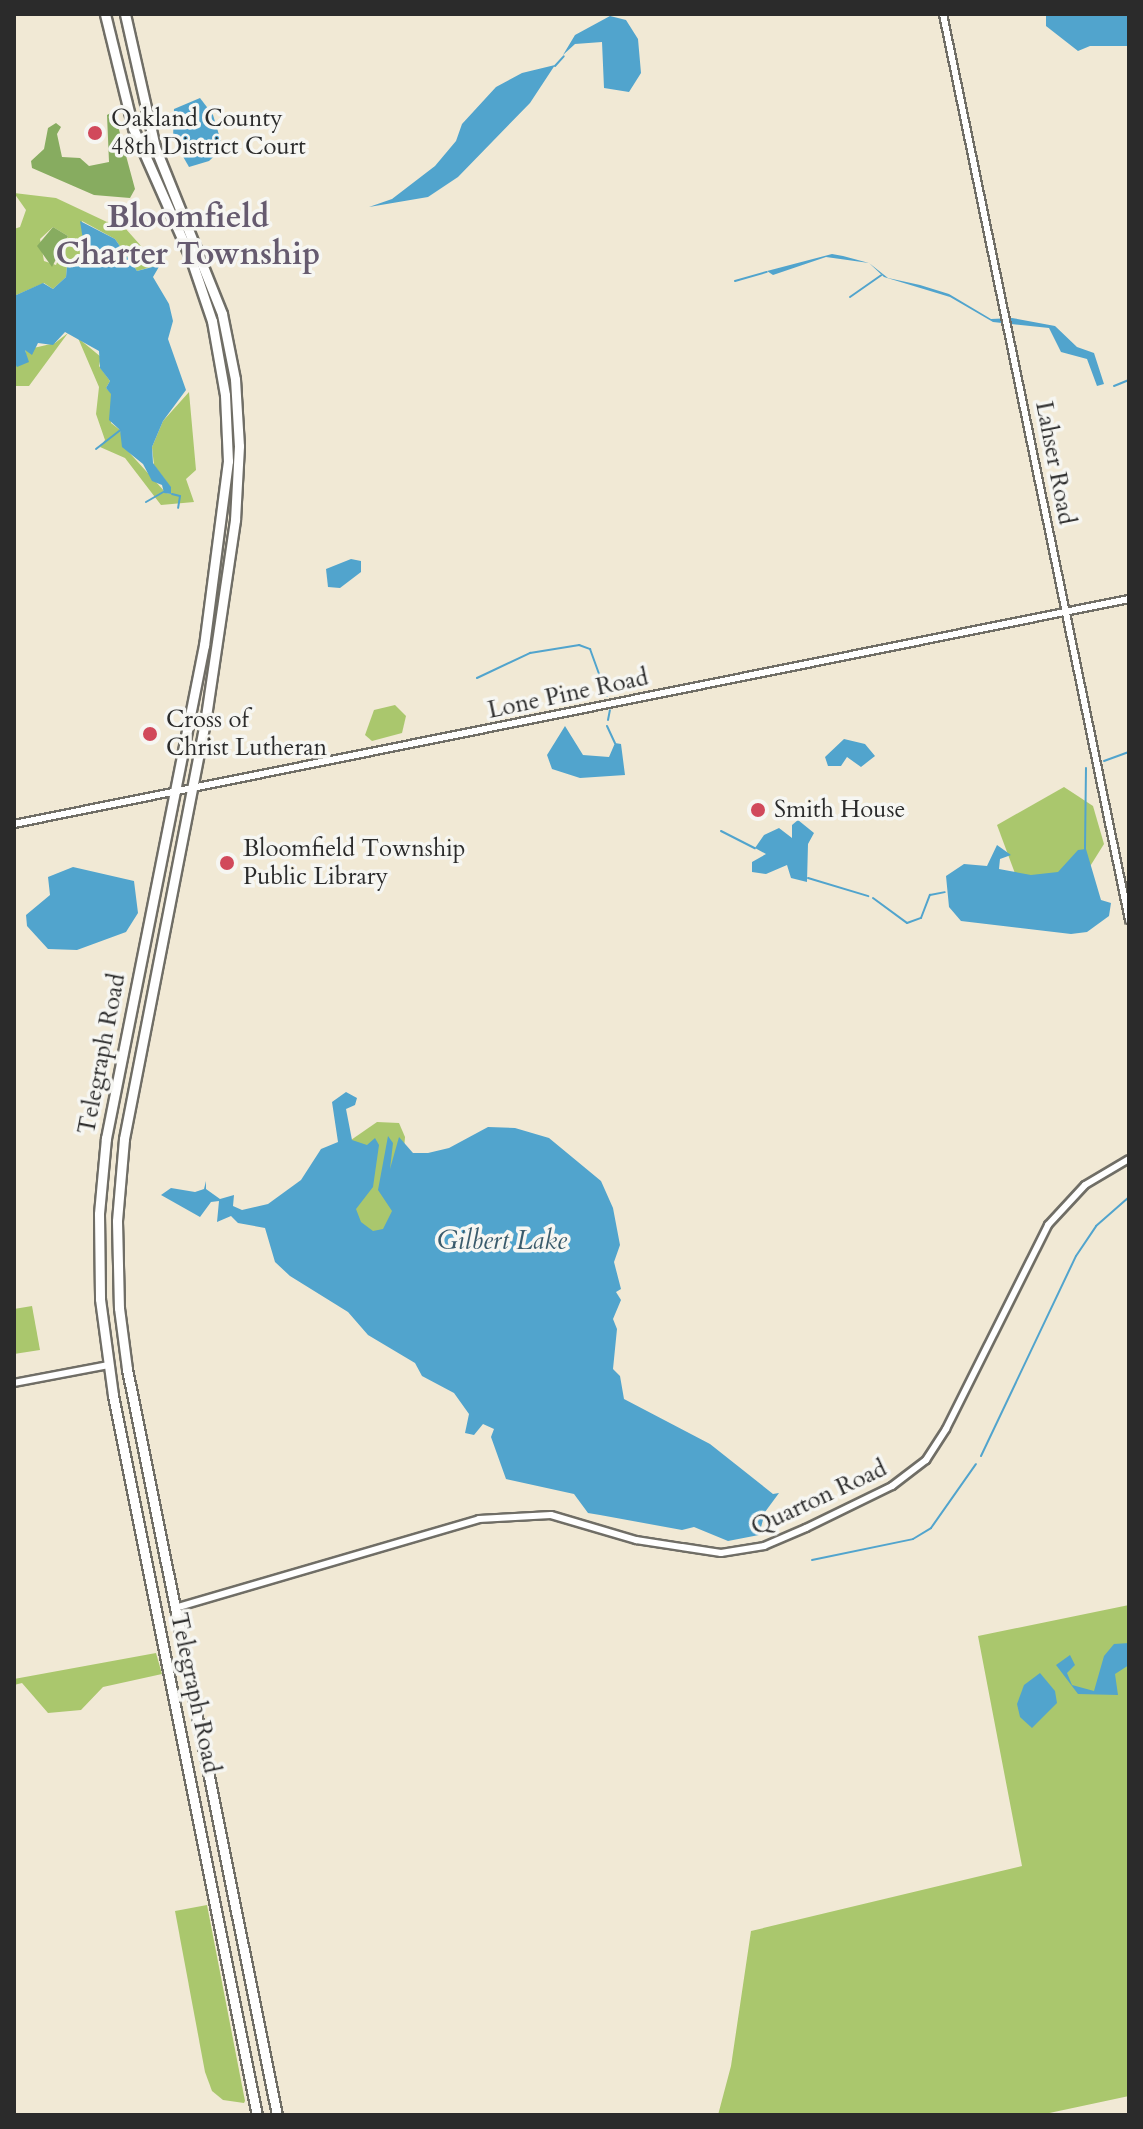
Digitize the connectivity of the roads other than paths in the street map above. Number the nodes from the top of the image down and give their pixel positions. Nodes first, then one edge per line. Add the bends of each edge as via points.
1 (105, 14) edge
2 (125, 14) edge
3 (943, 14) edge
4 (119, 75) junction
5 (137, 75) junction
6 (142, 97) junction
7 (124, 98) junction
8 (1129, 599) edge
9 (1066, 611) junction
10 (204, 645) junction
11 (217, 651) junction
12 (198, 671) junction
13 (213, 675) junction
14 (194, 787) junction
15 (174, 791) junction
16 (14, 824) edge
17 (154, 896) junction
18 (171, 901) junction
19 (1129, 920) edge
20 (147, 931) junction
21 (164, 935) junction
22 (114, 1095) junction
23 (130, 1103) junction
24 (1129, 1159) edge
25 (108, 1365) junction
26 (127, 1369) junction
27 (14, 1383) edge
28 (133, 1488) junction
29 (151, 1491) junction
30 (139, 1520) junction
31 (157, 1520) junction
32 (156, 1605) junction
33 (175, 1608) junction
34 (196, 1799) junction
35 (215, 1801) junction
36 (222, 1833) junction
37 (204, 1834) junction
38 (271, 2084) junction
39 (252, 2087) junction
40 (275, 2103) junction
41 (256, 2110) edge
42 (277, 2115) edge

1 - 4 highway, Telegraph Road
2 - 5 highway, Telegraph Road
3 - 9 street, Lahser Road
4 - 5 highway
4 - 7 highway, Telegraph Road
5 - 6 highway, Telegraph Road
6 - 7 highway via 131,93
6 - 11 highway, Telegraph Road via 161,164 211,277 233,370 238,483
7 - 10 highway, Telegraph Road via 143,156 201,285 223,377 226,491
8 - 9 street, Lone Pine Road
9 - 14 street, Lone Pine Road
9 - 19 street, Lahser Road
10 - 11 highway
10 - 12 highway, Telegraph Road
11 - 13 highway, Telegraph Road
12 - 13 highway via 206,668
12 - 15 highway, Telegraph Road
13 - 14 highway, Telegraph Road
14 - 15 street, Lone Pine Road
14 - 18 highway, Telegraph Road
15 - 16 street, Lone Pine Road
15 - 17 highway, Telegraph Road
17 - 18 highway via 162,903
17 - 20 highway, Telegraph Road
18 - 21 highway, Telegraph Road
20 - 21 highway via 155,926
20 - 22 highway, Telegraph Road
21 - 23 highway, Telegraph Road
22 - 23 highway
22 - 25 highway, Telegraph Road via 98,1236
23 - 26 highway, Telegraph Road via 116,1240
24 - 33 street, Quarton Road via 1085,1185 1048,1225 926,1460 892,1486 806,1528 764,1546 721,1553 636,1540 551,1515 479,1519
25 - 26 highway via 118,1360
25 - 27 street
25 - 28 highway, Telegraph Road
26 - 29 highway, Telegraph Road
28 - 29 highway
28 - 30 highway, Telegraph Road
29 - 31 highway, Telegraph Road
30 - 31 highway
30 - 32 highway, Telegraph Road
31 - 33 highway, Telegraph Road
32 - 33 highway via 166,1612
32 - 34 highway, Telegraph Road
33 - 35 highway, Telegraph Road
34 - 35 highway via 207,1805
34 - 37 highway, Telegraph Road
35 - 36 highway, Telegraph Road
36 - 37 highway
36 - 38 highway, Telegraph Road
37 - 39 highway, Telegraph Road
38 - 39 highway via 263,2090
38 - 40 highway, Telegraph Road
39 - 41 highway, Telegraph Road
40 - 41 highway via 264,2099
40 - 42 highway, Telegraph Road

